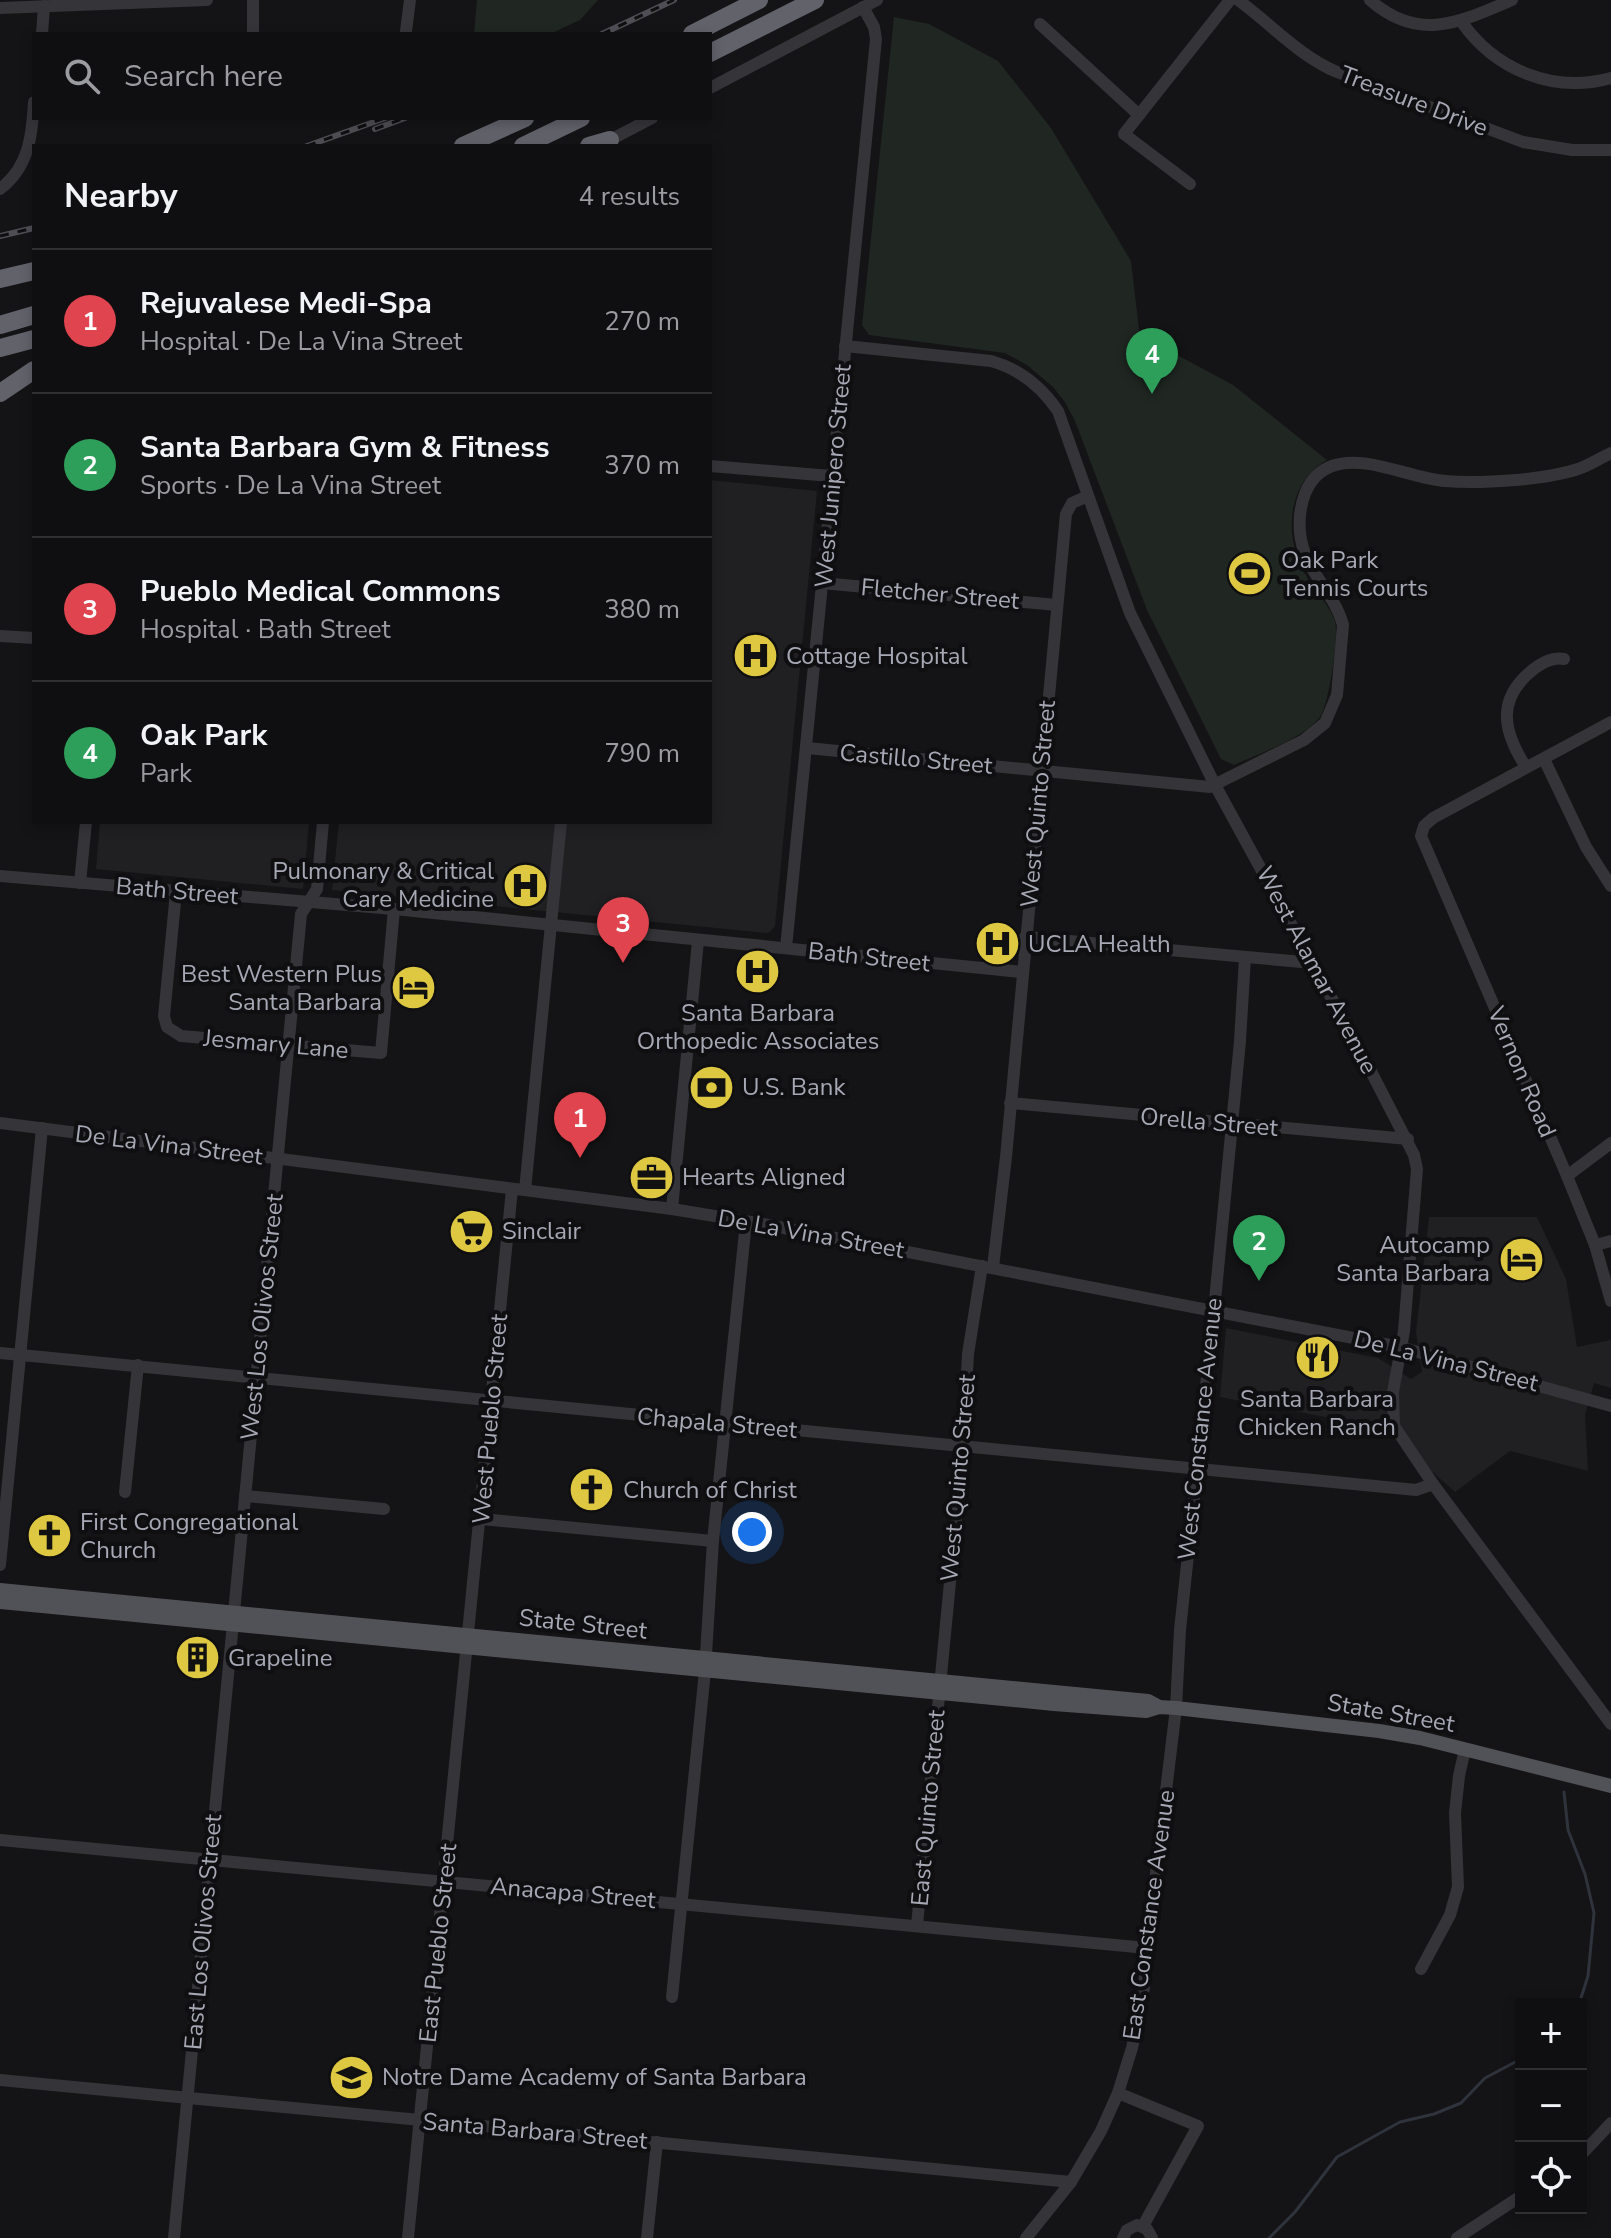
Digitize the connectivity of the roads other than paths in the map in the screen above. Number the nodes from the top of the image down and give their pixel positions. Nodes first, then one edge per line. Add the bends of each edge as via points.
1 (207, 0) edge
2 (253, 0) edge
3 (410, 0) edge
4 (759, 0) edge
5 (815, 0) edge
6 (877, 0) edge
7 (1230, 0) edge
8 (1238, 0) edge
9 (1370, 0) edge
10 (1512, 0) edge
11 (44, 6) junction
12 (863, 7) junction
13 (0, 8) edge
14 (1461, 21) junction
15 (1040, 24) dead end
16 (406, 31) dead end
17 (42, 32) edge
18 (253, 32) edge
19 (696, 32) edge
20 (712, 52) edge
21 (1611, 78) edge
22 (712, 87) edge
23 (1139, 115) junction
24 (33, 120) edge
25 (521, 120) edge
26 (577, 120) edge
27 (649, 120) edge
28 (610, 143) edge
29 (467, 144) edge
30 (527, 144) edge
31 (1611, 150) edge
32 (1190, 184) dead end
33 (0, 189) edge
34 (32, 271) edge
35 (0, 279) edge
36 (32, 316) edge
37 (0, 325) edge
38 (32, 340) edge
39 (845, 346) junction
40 (0, 348) edge
41 (32, 371) edge
42 (0, 393) edge
43 (1611, 453) edge
44 (712, 466) edge
45 (831, 476) junction
46 (1088, 496) junction
47 (822, 583) junction
48 (1057, 605) junction
49 (0, 636) edge
50 (32, 638) edge
51 (1564, 659) dead end
52 (1611, 722) edge
53 (807, 748) junction
54 (1544, 759) junction
55 (1526, 767) junction
56 (1042, 770) junction
57 (1215, 785) junction
58 (86, 824) edge
59 (323, 824) edge
60 (561, 824) edge
61 (0, 876) edge
62 (80, 883) junction
63 (1611, 886) edge
64 (176, 892) junction
65 (309, 903) junction
66 (394, 909) junction
67 (550, 925) junction
68 (1025, 937) junction
69 (698, 941) junction
70 (786, 948) junction
71 (1245, 958) junction
72 (1313, 963) junction
73 (1022, 972) junction
74 (289, 1047) junction
75 (1010, 1103) junction
76 (0, 1123) edge
77 (1232, 1124) junction
78 (42, 1128) junction
79 (1408, 1139) junction
80 (1611, 1143) edge
81 (278, 1159) junction
82 (1567, 1176) junction
83 (518, 1190) junction
84 (672, 1209) junction
85 (746, 1222) junction
86 (1611, 1241) edge
87 (1595, 1245) junction
88 (987, 1266) junction
89 (1611, 1301) edge
90 (1214, 1311) junction
91 (1400, 1347) junction
92 (0, 1353) edge
93 (21, 1355) junction
94 (138, 1365) junction
95 (257, 1377) junction
96 (491, 1401) junction
97 (1606, 1404) edge
98 (724, 1424) junction
99 (963, 1447) junction
100 (1198, 1469) junction
101 (1433, 1484) junction
102 (125, 1492) dead end
103 (245, 1496) junction
104 (384, 1509) dead end
105 (481, 1519) junction
106 (713, 1541) junction
107 (0, 1565) edge
108 (0, 1590) edge
109 (0, 1602) edge
110 (232, 1618) junction
111 (469, 1642) junction
112 (705, 1665) junction
113 (939, 1686) junction
114 (1176, 1708) junction
115 (1611, 1724) edge
116 (1465, 1749) junction
117 (1611, 1786) edge
118 (0, 1840) edge
119 (210, 1859) junction
120 (445, 1882) junction
121 (680, 1903) junction
122 (917, 1925) junction
123 (1147, 1948) junction
124 (1421, 1969) dead end
125 (672, 1997) dead end
126 (0, 2080) edge
127 (1118, 2093) junction
128 (187, 2098) junction
129 (419, 2119) junction
130 (1611, 2123) edge
131 (657, 2142) junction
132 (1587, 2149) edge
133 (1071, 2182) junction
134 (1515, 2200) edge
135 (1143, 2226) junction
136 (174, 2238) edge
137 (408, 2238) edge
138 (647, 2238) edge
139 (1026, 2238) edge
140 (1123, 2238) edge
141 (1152, 2238) edge
142 (1457, 2238) edge

1 - 11 street
2 - 18 street
3 - 16 street
4 - 19 highway
5 - 20 highway
6 - 12 street
7 - 23 street
8 - 31 street, Treasure Drive via 1337,72 1523,142
9 - 14 street via 1409,23
10 - 14 street
11 - 13 street
11 - 17 street
12 - 22 street
12 - 39 street, West Junipero Street via 876,39
14 - 21 street via 1492,55 1531,76 1569,84
15 - 23 street
23 - 32 street via 1124,134
24 - 33 street via 25,158
25 - 29 highway
26 - 30 highway
27 - 28 street
34 - 35 highway
36 - 37 highway
38 - 40 highway
39 - 45 street, West Junipero Street
39 - 46 street, West Alamar Avenue via 991,361 1020,372 1058,411
41 - 42 highway
43 - 57 street via 1558,474 1501,480 1425,479 1357,462 1318,474 1305,492 1300,531 1310,569 1343,625 1334,707 1325,723 1304,740
44 - 45 street
45 - 47 street, West Junipero Street
46 - 48 street, West Quinto Street via 1072,503 1066,514
46 - 57 street, West Alamar Avenue via 1130,613
47 - 48 street, Fletcher Street
47 - 53 street, West Junipero Street
48 - 56 street, West Quinto Street
49 - 50 street
51 - 55 street via 1545,662 1524,676 1507,704 1510,738
52 - 54 street
53 - 56 street, Castillo Street
53 - 70 street, West Junipero Street
54 - 55 street
54 - 63 street
55 - 82 street, Vernon Road via 1427,822 1421,836
56 - 57 street, Castillo Street
56 - 68 street, West Quinto Street
57 - 72 street, West Alamar Avenue
58 - 62 street
59 - 65 street, West Los Olivos Street via 317,889
60 - 67 street, West Pueblo Street
61 - 62 street, Bath Street
62 - 64 street, Bath Street
64 - 65 street, Bath Street
64 - 74 street, Jesmary Lane via 167,1027 181,1036
65 - 66 street, Bath Street
65 - 74 street, West Los Olivos Street via 301,914
66 - 67 street, Bath Street
66 - 74 street, Jesmary Lane via 381,1053
67 - 69 street, Bath Street
67 - 83 street, West Pueblo Street
68 - 71 street
68 - 73 street, West Quinto Street
69 - 70 street, Bath Street
69 - 84 street
70 - 73 street, Bath Street
71 - 72 street
71 - 77 street, West Constance Avenue
72 - 79 street, West Alamar Avenue
73 - 75 street, West Quinto Street
74 - 81 street, West Los Olivos Street
75 - 77 street, Orella Street
75 - 88 street, West Quinto Street
76 - 78 street, De La Vina Street
77 - 79 street, Orella Street
77 - 90 street, West Constance Avenue
78 - 81 street, De La Vina Street
78 - 93 street
79 - 91 street, West Alamar Avenue via 1417,1169
80 - 82 street
81 - 83 street, De La Vina Street
81 - 95 street, West Los Olivos Street
82 - 87 street, Vernon Road
83 - 84 street, De La Vina Street
83 - 96 street, West Pueblo Street
84 - 85 street, De La Vina Street
85 - 88 street, De La Vina Street
85 - 98 street
86 - 87 street
87 - 89 street, Vernon Road
88 - 90 street, De La Vina Street
88 - 99 street, West Quinto Street via 968,1354
90 - 91 street, De La Vina Street
90 - 100 street, West Constance Avenue
91 - 97 street, De La Vina Street
91 - 101 street, West Alamar Avenue via 1394,1426
92 - 93 street, Chapala Street
93 - 94 street, Chapala Street
93 - 107 street
94 - 95 street, Chapala Street
94 - 102 street
95 - 96 street, Chapala Street
95 - 103 street, West Los Olivos Street
96 - 98 street, Chapala Street
96 - 105 street, West Pueblo Street
98 - 99 street, Chapala Street
98 - 106 street
99 - 100 street, Chapala Street
99 - 113 street, West Quinto Street
100 - 101 street, Chapala Street via 1416,1490
100 - 114 street, West Constance Avenue
101 - 115 street, West Alamar Avenue
103 - 104 street
103 - 110 street, West Los Olivos Street
105 - 106 street
105 - 111 street, West Pueblo Street
106 - 112 street
108 - 110 main road, State Street
109 - 110 main road, State Street
110 - 111 main road, State Street
110 - 119 street, East Los Olivos Street
111 - 112 main road, State Street
111 - 120 street, East Pueblo Street
112 - 113 main road, State Street
112 - 121 street
113 - 114 main road, State Street via 1146,1711
113 - 122 street, East Quinto Street
114 - 116 main road, State Street via 1339,1725
114 - 123 street, East Constance Avenue
116 - 117 main road, State Street
116 - 124 street via 1456,1799 1456,1898
118 - 119 street, Anacapa Street
119 - 120 street, Anacapa Street
119 - 128 street, East Los Olivos Street
120 - 121 street, Anacapa Street
120 - 129 street, East Pueblo Street
121 - 122 street, Anacapa Street
121 - 125 street
122 - 123 street, Anacapa Street
123 - 127 street, East Constance Avenue via 1139,2018
126 - 128 street, Santa Barbara Street
127 - 133 street, East Constance Avenue
127 - 135 street via 1198,2126
128 - 129 street, Santa Barbara Street
128 - 136 street, East Los Olivos Street
129 - 131 street, Santa Barbara Street
129 - 137 street, East Pueblo Street
130 - 132 street
131 - 133 street, Santa Barbara Street
131 - 138 street
133 - 139 street, East Constance Avenue
134 - 142 street
135 - 140 street via 1129,2228
135 - 141 street

